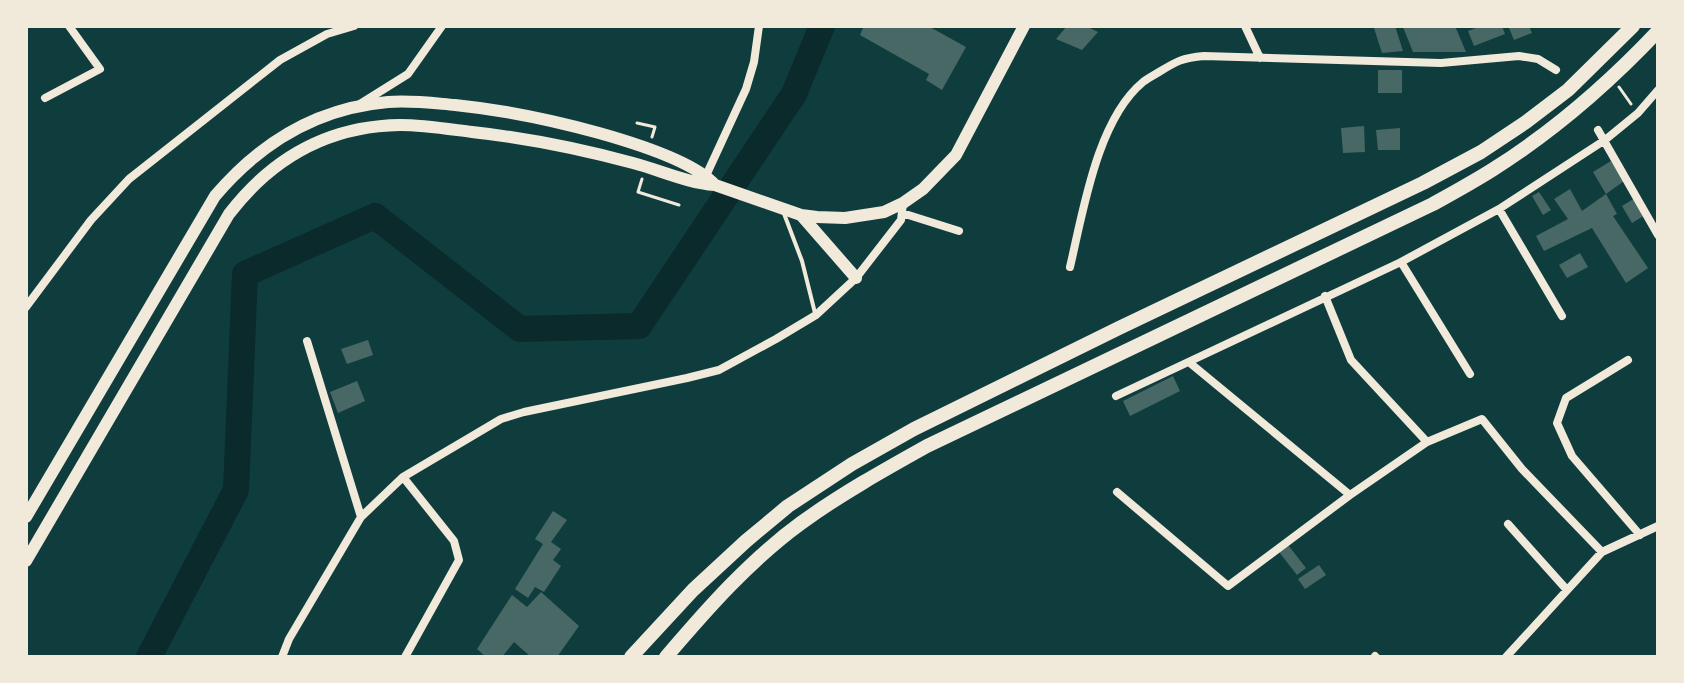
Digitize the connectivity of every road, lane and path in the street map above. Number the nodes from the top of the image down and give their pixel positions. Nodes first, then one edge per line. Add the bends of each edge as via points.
1 (69, 26) edge
2 (354, 26) edge
3 (442, 26) edge
4 (759, 26) edge
5 (1024, 26) edge
6 (1245, 26) edge
7 (1633, 26) edge
8 (1658, 31) edge
9 (1260, 58) junction
10 (1556, 70) dead end
11 (1612, 78) junction
12 (1658, 90) edge
13 (45, 98) dead end
14 (355, 106) junction
15 (1638, 113) junction
16 (637, 123) dead end
17 (655, 127) dead end
18 (1598, 130) dead end
19 (1605, 140) junction
20 (712, 183) junction
21 (638, 192) dead end
22 (679, 205) dead end
23 (776, 207) junction
24 (902, 208) junction
25 (1499, 209) junction
26 (801, 215) junction
27 (959, 231) dead end
28 (1658, 235) edge
29 (1401, 262) junction
30 (1070, 267) dead end
31 (856, 278) junction
32 (1325, 296) junction
33 (26, 307) edge
34 (816, 315) junction
35 (1562, 316) dead end
36 (307, 341) dead end
37 (1628, 360) dead end
38 (1190, 363) junction
39 (1470, 374) dead end
40 (1116, 396) dead end
41 (1427, 442) junction
42 (403, 477) junction
43 (1117, 492) dead end
44 (1350, 495) junction
45 (26, 517) edge
46 (361, 517) junction
47 (1508, 524) dead end
48 (1658, 526) edge
49 (1640, 535) junction
50 (1602, 552) junction
51 (26, 561) edge
52 (1567, 590) junction
53 (282, 657) edge
54 (405, 657) edge
55 (631, 657) edge
56 (666, 657) edge
57 (1506, 657) edge

1 - 13 street via 100,69
2 - 33 street via 327,34 280,60 129,179
3 - 14 street via 408,74
4 - 20 street via 746,89
5 - 24 main road via 956,155
6 - 9 street
7 - 55 highway via 1568,90 1481,152 970,401 852,464 746,541
8 - 11 highway
9 - 10 street via 1441,63 1519,56
9 - 30 street via 1185,57 1143,82 1106,134
11 - 15 path
11 - 56 highway via 1540,138 1433,204 927,446 863,482 756,560
12 - 15 street
14 - 20 main road via 425,102 546,120 638,144
14 - 45 main road via 278,138 215,196
15 - 19 street
16 - 17 path
18 - 19 street
19 - 25 street
19 - 28 street
20 - 23 main road
20 - 51 main road via 557,145 403,125 339,134 301,150 268,171 229,214
21 - 22 path
23 - 26 main road
23 - 34 lane via 802,261
24 - 26 main road via 845,218
24 - 27 street
24 - 31 street via 901,220
25 - 29 street
25 - 35 street
26 - 31 main road
29 - 32 street
29 - 39 street
31 - 34 street
32 - 38 street
32 - 41 street via 1351,360
34 - 42 street via 719,370 501,419
36 - 46 street
37 - 49 street via 1566,398 1557,423 1572,456
38 - 40 street
38 - 44 street
41 - 44 street
41 - 50 street via 1482,419
42 - 46 street
42 - 54 street via 454,541 459,560
43 - 44 street via 1228,586
46 - 53 street
47 - 52 street
48 - 49 street
49 - 50 street
50 - 52 street
52 - 57 street

